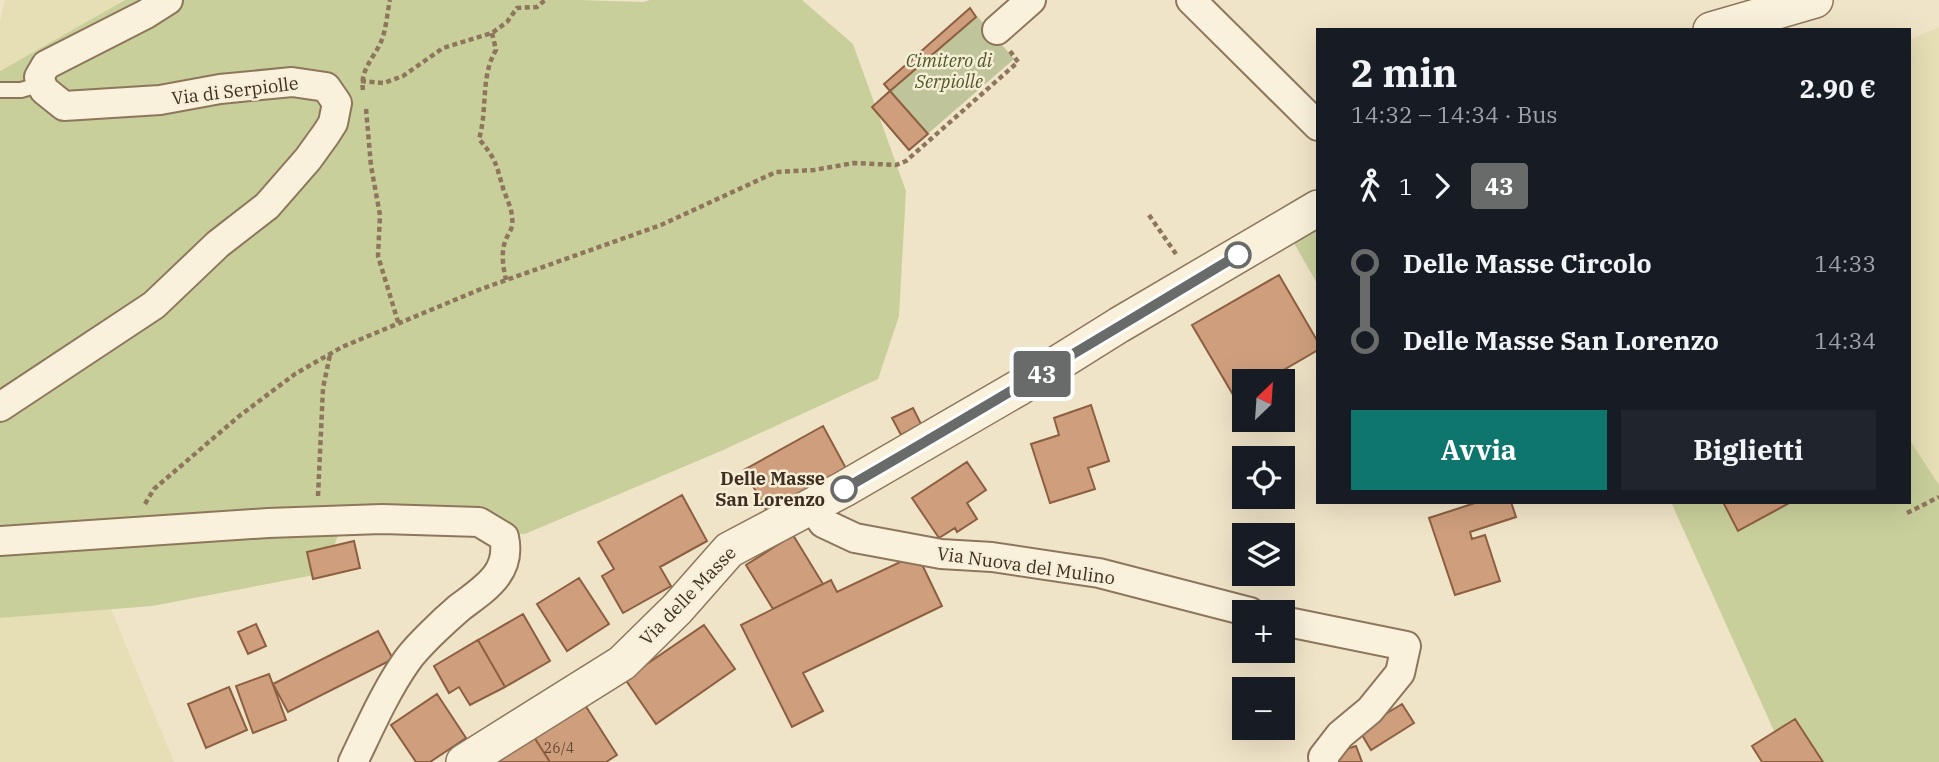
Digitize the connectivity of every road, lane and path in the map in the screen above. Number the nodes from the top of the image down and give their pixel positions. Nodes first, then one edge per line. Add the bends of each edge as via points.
1 (168, 0) edge
2 (390, 0) edge
3 (545, 0) edge
4 (1031, 0) edge
5 (1191, 0) edge
6 (1815, 0) edge
7 (1718, 28) edge
8 (997, 30) joint
9 (492, 33) junction
10 (362, 81) junction
11 (42, 85) junction
12 (326, 87) junction
13 (0, 90) edge
14 (364, 93) dead end
15 (366, 106) dead end
16 (1316, 125) edge
17 (1316, 209) edge
18 (1149, 215) dead end
19 (1177, 255) dead end
20 (506, 280) junction
21 (399, 325) junction
22 (330, 354) junction
23 (0, 407) edge
24 (1939, 497) edge
25 (812, 506) junction
26 (1907, 513) dead end
27 (318, 521) junction
28 (164, 530) junction
29 (0, 541) edge
30 (1232, 607) edge
31 (1295, 623) edge
32 (353, 762) edge
33 (464, 762) edge
34 (1324, 762) edge

1 - 11 street via 46,65 39,78
2 - 10 path via 381,43 368,61
3 - 9 path via 537,7 517,8
4 - 8 street
5 - 16 street
6 - 7 street
8 - 20 path via 1018,62 906,161 776,172 661,225
9 - 10 path via 443,48 403,76 384,83
9 - 20 path via 496,50 489,62 479,139 496,162 510,202 512,225 502,261
10 - 12 path
10 - 14 path
11 - 12 street, Via di Serpiolle via 64,106 160,100 292,82
11 - 13 lane
12 - 23 street via 337,103 333,123 267,206 218,244 154,305
15 - 21 path via 380,215 378,256
17 - 25 street, Via delle Masse
18 - 19 path
20 - 21 path
21 - 22 path
22 - 27 path via 323,388
22 - 28 path via 295,373 154,489 142,518
24 - 26 path
25 - 30 street, Via Nuova del Mulino via 823,523 855,538 941,554 1099,573
25 - 33 street, Via delle Masse via 729,550 622,663
27 - 28 street
27 - 32 street via 479,522 504,537 506,546 506,555 489,586 456,610 407,660
28 - 29 street
31 - 34 street via 1406,646 1399,673 1370,710 1340,736

